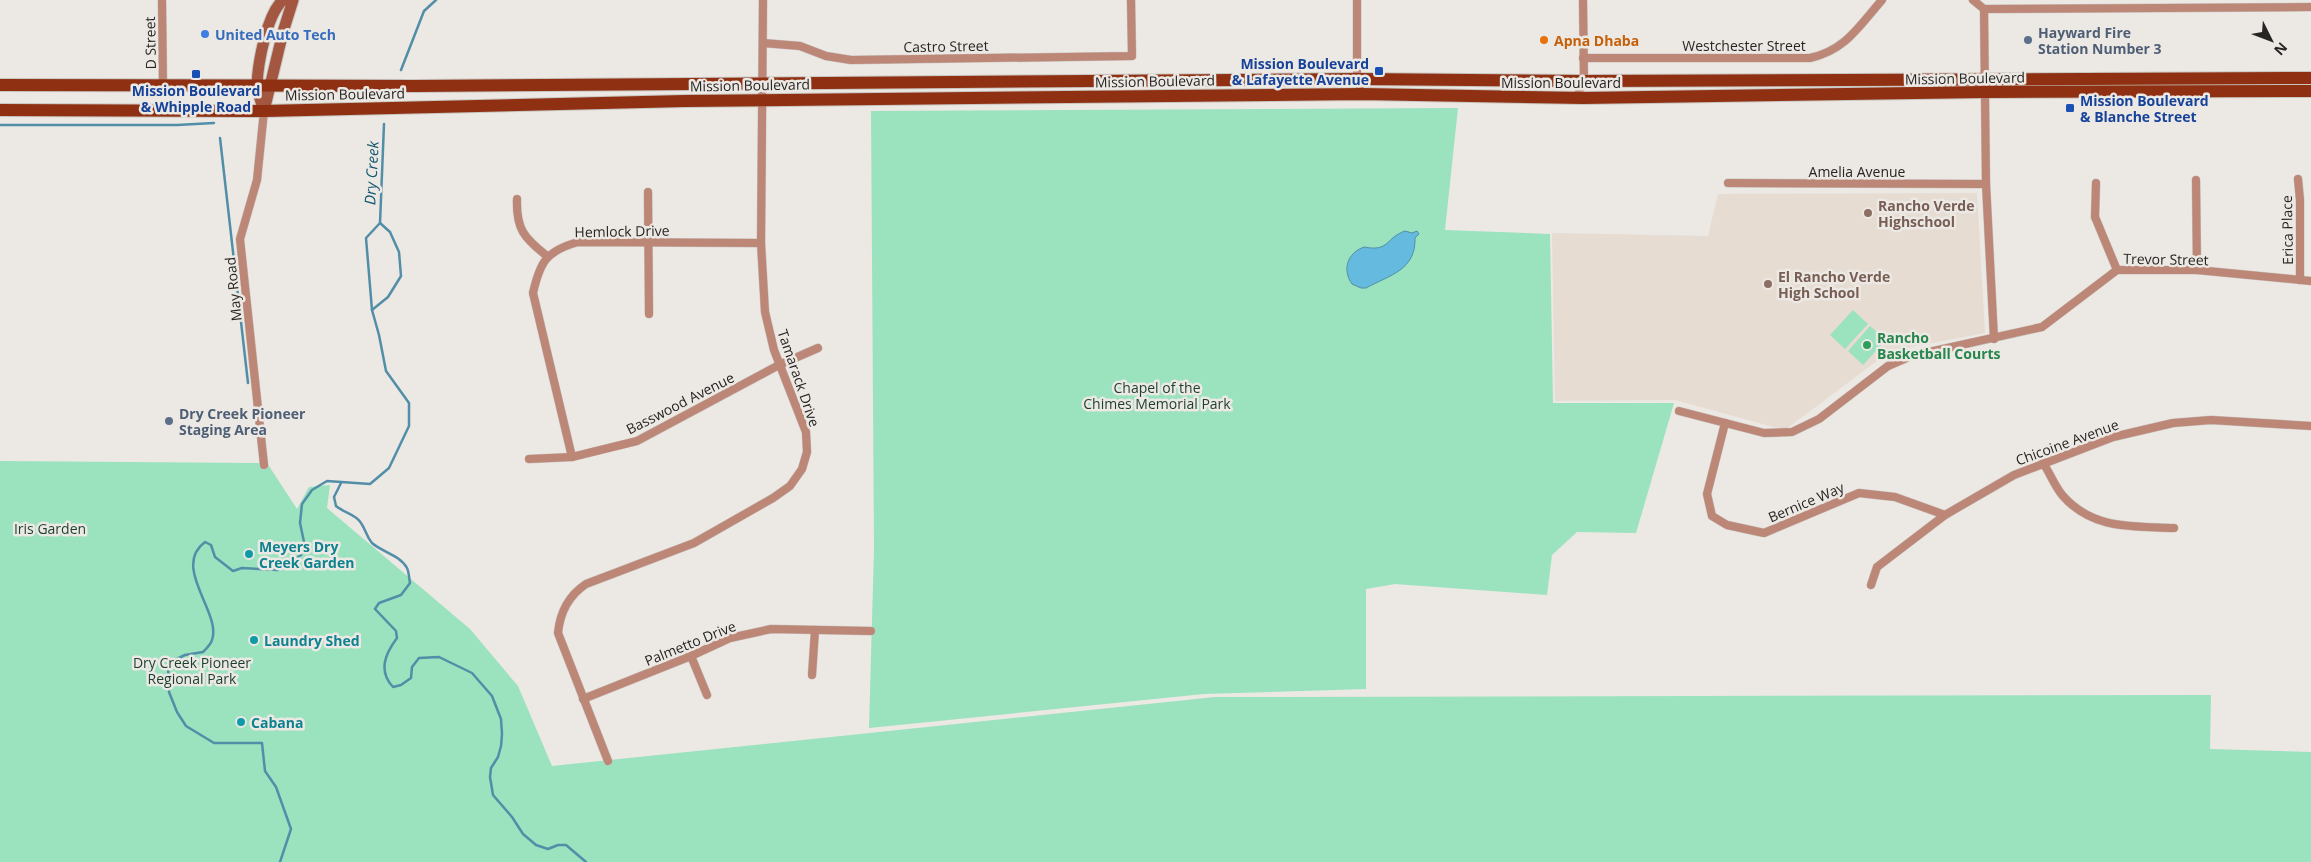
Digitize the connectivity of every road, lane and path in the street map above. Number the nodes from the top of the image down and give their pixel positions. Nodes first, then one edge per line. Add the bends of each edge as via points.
1 (162, 0) edge
2 (293, 0) edge
3 (763, 0) edge
4 (1131, 0) edge
5 (1357, 0) edge
6 (1583, 0) edge
7 (1882, 0) edge
8 (1974, 0) edge
9 (2061, 0) edge
10 (277, 2) edge
11 (2161, 4) edge
12 (2260, 4) edge
13 (2311, 8) edge
14 (1984, 9) junction
15 (2061, 9) junction
16 (763, 43) junction
17 (1583, 58) junction
18 (2311, 78) edge
19 (1357, 79) junction
20 (1584, 81) junction
21 (0, 84) edge
22 (763, 85) junction
23 (163, 86) junction
24 (257, 86) junction
25 (1984, 86) junction
26 (271, 87) junction
27 (2311, 91) edge
28 (1362, 94) junction
29 (1576, 98) junction
30 (763, 100) junction
31 (0, 110) edge
32 (264, 111) junction
33 (2298, 179) dead end
34 (2196, 180) dead end
35 (2096, 183) dead end
36 (1728, 184) dead end
37 (1986, 184) junction
38 (648, 192) dead end
39 (517, 200) dead end
40 (650, 242) junction
41 (761, 243) junction
42 (546, 256) junction
43 (2117, 270) junction
44 (2197, 270) junction
45 (2300, 280) junction
46 (2311, 282) edge
47 (649, 314) dead end
48 (1994, 339) junction
49 (818, 348) dead end
50 (779, 365) junction
51 (1679, 411) dead end
52 (1725, 423) junction
53 (2311, 426) edge
54 (572, 457) junction
55 (529, 459) dead end
56 (2043, 462) junction
57 (264, 465) dead end
58 (1945, 515) junction
59 (2174, 528) dead end
60 (1871, 585) dead end
61 (815, 630) junction
62 (871, 631) dead end
63 (691, 656) junction
64 (812, 675) dead end
65 (708, 695) dead end
66 (583, 699) junction
67 (608, 761) dead end

1 - 23 street, D Street
2 - 26 main road
3 - 16 street, Tamarack Drive
4 - 16 street, Castro Street via 1132,56 851,60 826,56 800,46
5 - 19 street
6 - 17 street
7 - 17 street, Westchester Street via 1835,50 1810,58
8 - 14 street
9 - 15 street
10 - 24 main road via 269,22
11 - 12 street
11 - 15 street
12 - 13 street
14 - 15 street
14 - 25 street
16 - 22 street, Tamarack Drive
17 - 20 street
18 - 25 main road, Mission Boulevard
19 - 20 main road, Mission Boulevard
19 - 22 main road, Mission Boulevard
19 - 28 street
20 - 25 main road, Mission Boulevard
20 - 29 street
21 - 23 main road, Mission Boulevard
22 - 26 main road, Mission Boulevard
22 - 30 street, Tamarack Drive
23 - 24 main road, Mission Boulevard
24 - 26 main road, Mission Boulevard
24 - 32 main road
25 - 27 main road, Mission Boulevard
25 - 29 main road, Mission Boulevard
25 - 37 street
26 - 32 main road
28 - 29 main road, Mission Boulevard
28 - 30 main road, Mission Boulevard
30 - 32 main road, Mission Boulevard
30 - 41 street, Tamarack Drive
31 - 32 main road, Mission Boulevard
32 - 57 street, May Road via 257,180 240,239
33 - 45 street, Erica Place
34 - 44 street
35 - 43 street via 2094,217
36 - 37 street, Amelia Avenue
37 - 48 street
38 - 40 street
39 - 42 street via 520,228
40 - 41 street, Hemlock Drive
40 - 42 street, Hemlock Drive via 578,242 562,246
40 - 47 street
41 - 50 street, Tamarack Drive via 765,312
42 - 54 street via 537,272 533,293
43 - 44 street, Trevor Street
43 - 48 street, Trevor Street via 2042,327
44 - 45 street, Trevor Street
45 - 46 street, Trevor Street
48 - 52 street, Trevor Street via 1911,356 1888,366 1819,419 1792,432 1764,434
49 - 50 street, Basswood Avenue
50 - 54 street, Basswood Avenue via 637,441
50 - 66 street, Tamarack Drive via 806,432 807,452 802,469 790,486 773,498 694,543 575,591 564,606 558,633
51 - 52 street, Trevor Street
52 - 58 street, Bernice Way via 1707,494 1712,516 1727,525 1764,533 1859,493 1896,497
53 - 56 street, Chicoine Avenue via 2211,420 2173,423 2113,437
54 - 55 street, Basswood Avenue
56 - 58 street, Chicoine Avenue
56 - 59 street via 2063,496 2088,516 2113,525
58 - 60 street, Chicoine Avenue via 1877,567
61 - 62 street, Palmetto Drive
61 - 63 street, Palmetto Drive via 771,629 730,638
61 - 64 street
63 - 65 street
63 - 66 street, Palmetto Drive
66 - 67 street, Tamarack Drive

